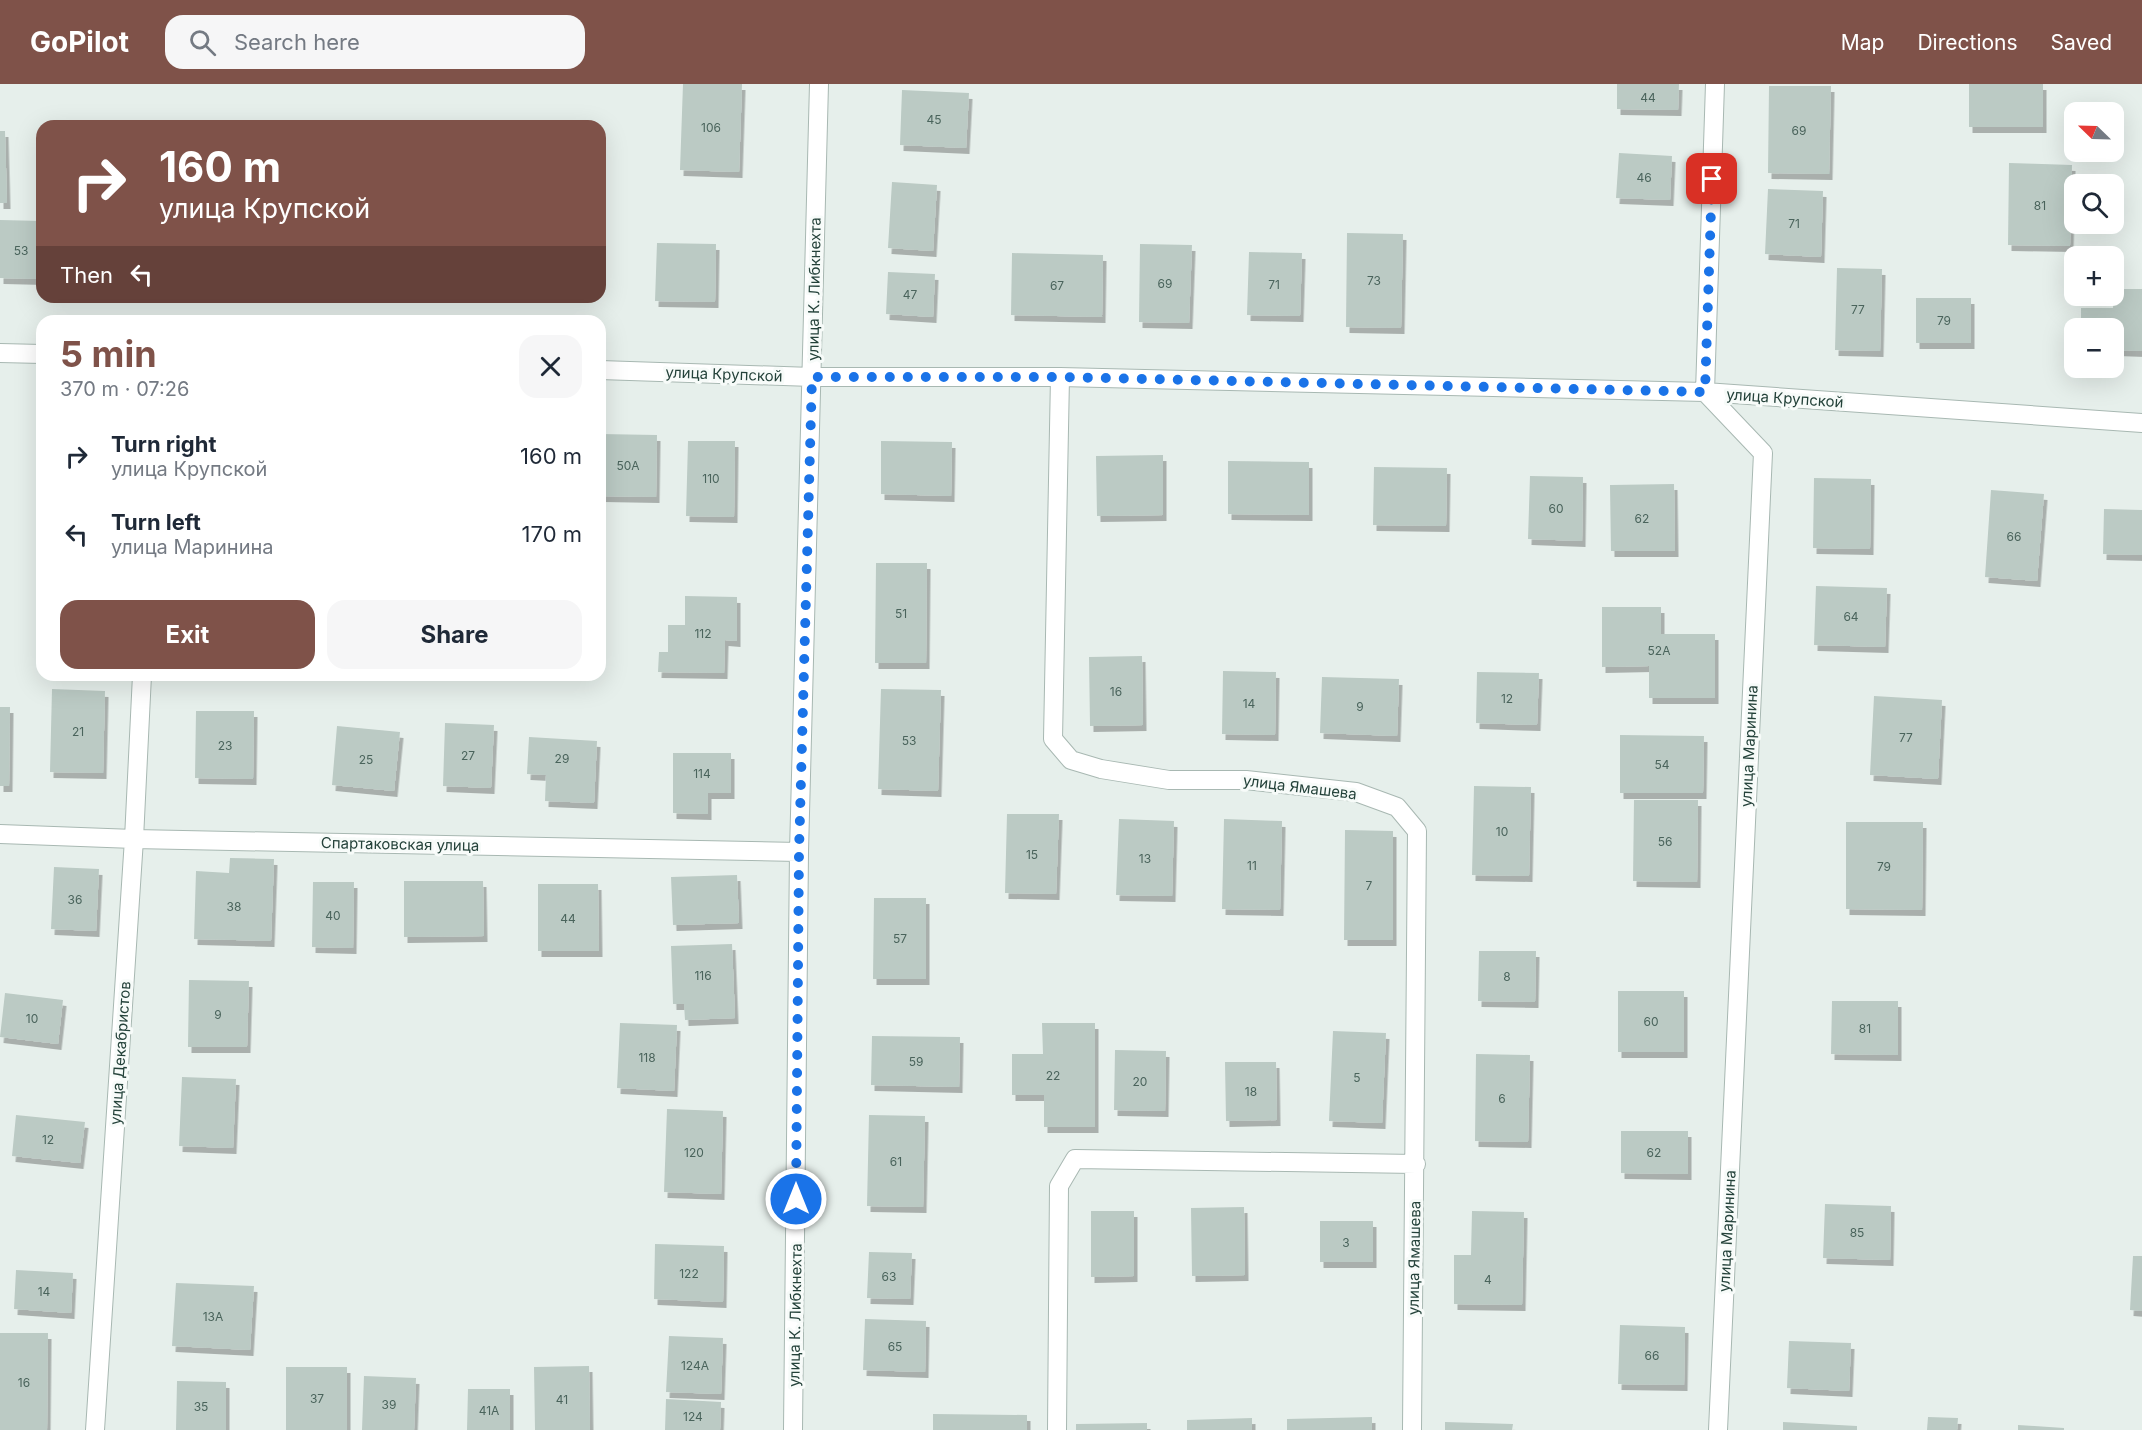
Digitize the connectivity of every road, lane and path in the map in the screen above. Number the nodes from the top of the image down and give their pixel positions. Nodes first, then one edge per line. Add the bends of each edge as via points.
1 (819, 84) edge
2 (1715, 84) edge
3 (0, 353) edge
4 (36, 354) edge
5 (606, 370) edge
6 (812, 377) junction
7 (1060, 377) junction
8 (1705, 392) junction
9 (2142, 423) edge
10 (142, 681) edge
11 (0, 834) edge
12 (134, 839) junction
13 (799, 852) junction
14 (1416, 1164) junction
15 (95, 1430) edge
16 (793, 1430) edge
17 (1057, 1430) edge
18 (1412, 1430) edge
19 (1718, 1430) edge

1 - 6 street, улица К. Либкнехта
2 - 8 street
3 - 4 street
5 - 6 street, улица Крупской
6 - 7 street, улица Крупской
6 - 13 street, улица К. Либкнехта
7 - 8 street, улица Крупской
7 - 14 street, улица Ямашева via 1053,739 1071,760 1101,769 1169,780 1246,780 1318,786 1356,792 1397,807 1417,831
8 - 9 street, улица Крупской
8 - 19 street, улица Маринина via 1763,453
10 - 12 street, улица Декабристов
11 - 12 street, Спартаковская улица
12 - 13 street, Спартаковская улица
12 - 15 street, улица Декабристов
13 - 16 street, улица К. Либкнехта
14 - 17 street via 1075,1159 1059,1186
14 - 18 street, улица Ямашева

